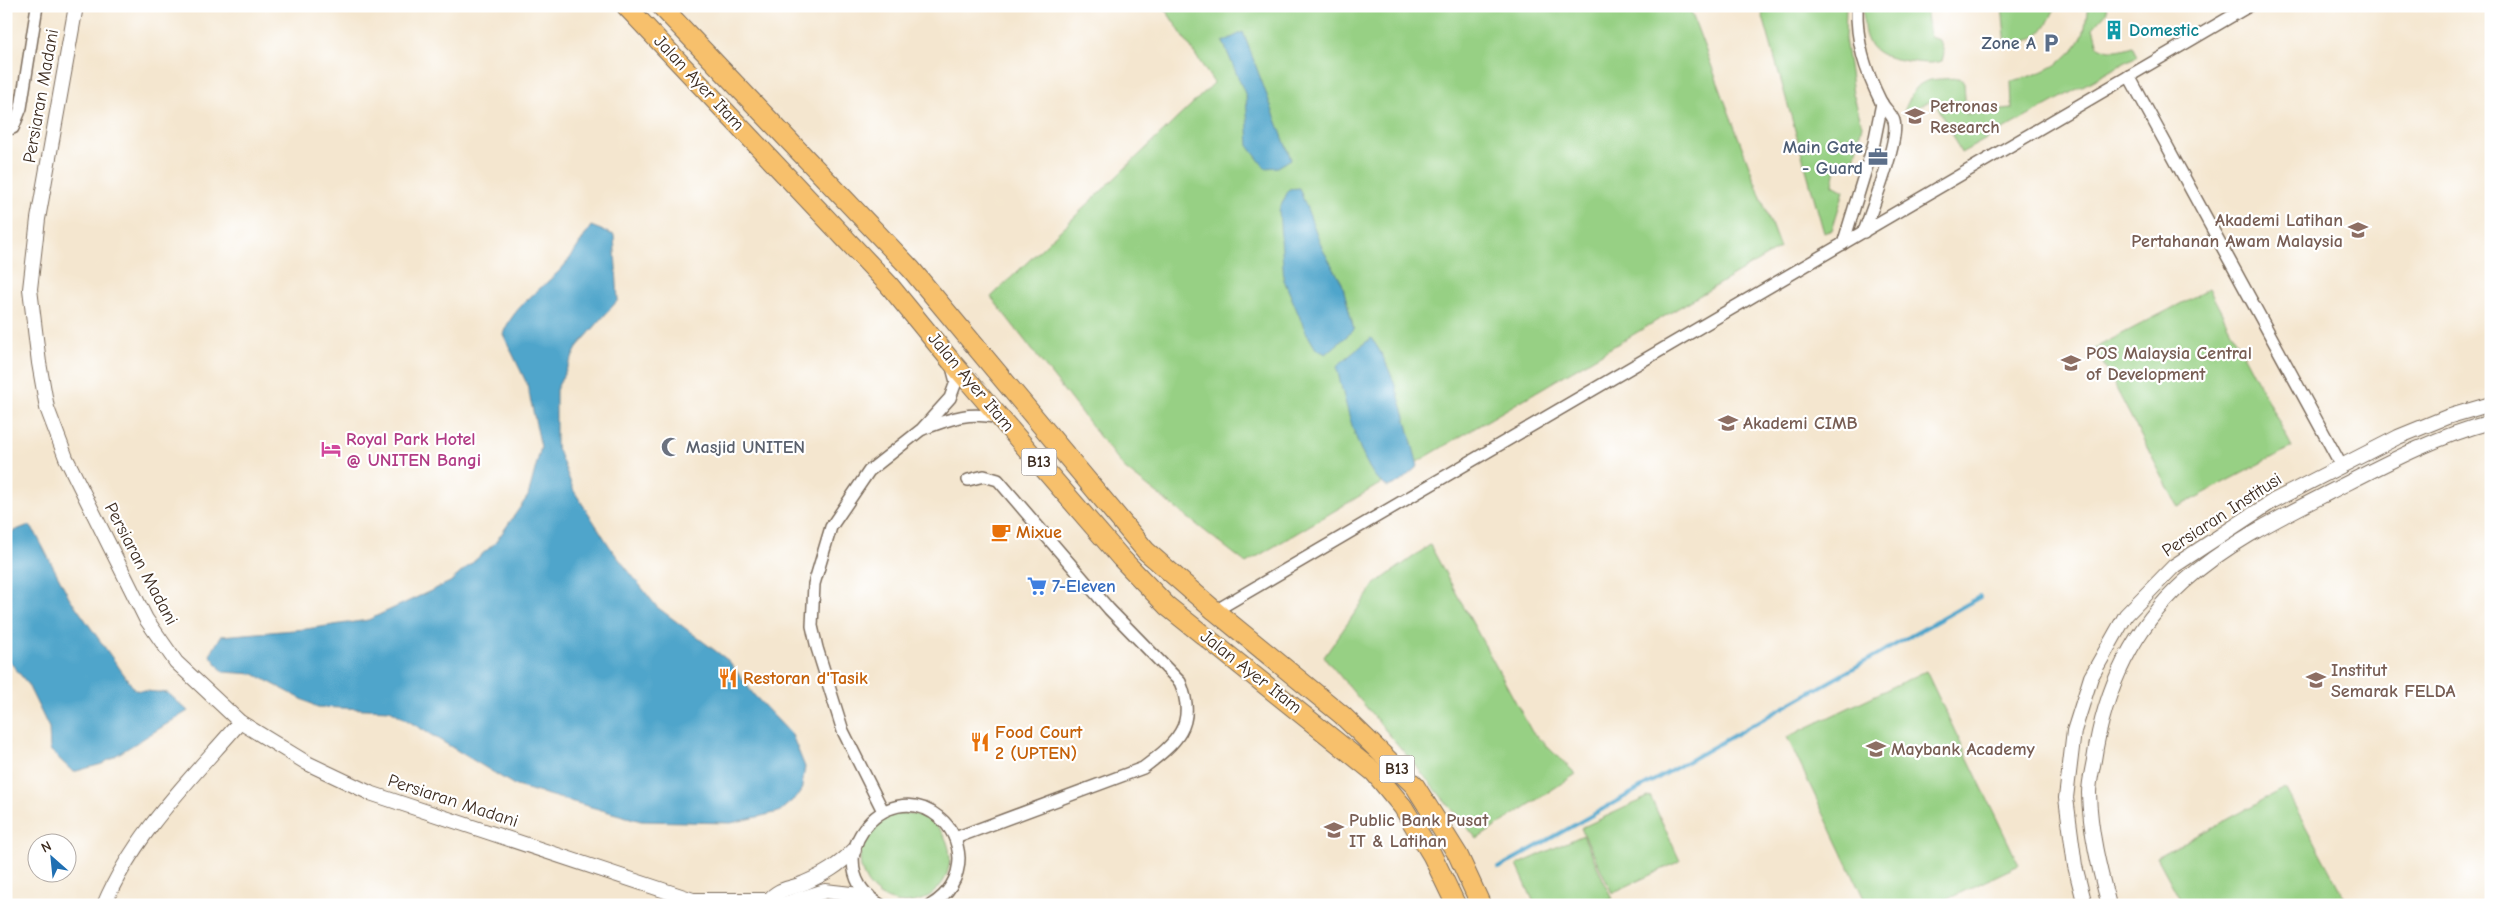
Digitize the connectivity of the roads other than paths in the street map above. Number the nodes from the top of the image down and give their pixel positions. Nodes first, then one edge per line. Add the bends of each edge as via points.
1 (37, 6) edge
2 (76, 6) edge
3 (626, 6) edge
4 (661, 6) edge
5 (1857, 6) edge
6 (2249, 6) edge
7 (2130, 76) junction
8 (1882, 103) junction
9 (9, 129) edge
10 (1864, 232) junction
11 (1843, 244) junction
12 (951, 361) junction
13 (2491, 404) edge
14 (1001, 418) junction
15 (2491, 422) edge
16 (922, 429) junction
17 (2341, 465) junction
18 (968, 480) dead end
19 (1216, 611) junction
20 (240, 722) junction
21 (883, 812) junction
22 (955, 838) junction
23 (854, 850) junction
24 (868, 896) junction
25 (778, 901) edge
26 (695, 903) edge
27 (104, 905) edge
28 (880, 905) edge
29 (931, 905) edge
30 (1456, 905) edge
31 (1481, 905) edge
32 (2085, 905) edge
33 (2109, 905) edge

1 - 9 street via 21,108
2 - 20 street, Persiaran Madani via 38,219 30,289 38,363 47,408 78,485 146,619 176,662
3 - 12 main road, Jalan Ayer Itam / B13 via 889,285
4 - 19 main road, Jalan Ayer Itam / B13 via 911,269 1146,551
5 - 8 street via 1857,33 1862,56
6 - 7 street
7 - 10 street
7 - 17 street
8 - 10 street via 1894,121 1892,146
8 - 11 street via 1874,143
10 - 11 street
11 - 19 street
12 - 14 main road, Jalan Ayer Itam / B13
12 - 16 street via 956,382 950,398
13 - 17 street, Persiaran Institusi via 2446,417
14 - 16 street via 981,414 958,416
14 - 30 main road, Jalan Ayer Itam / B13 via 1121,558 1167,606 1374,772 1403,807 1432,855
15 - 33 street, Persiaran Institusi via 2453,434 2398,458 2283,516 2222,552 2184,582 2146,625 2113,682 2098,735 2089,792 2097,860
16 - 21 street via 869,471 831,527 814,584 812,626 816,648 843,731
17 - 32 street, Persiaran Institusi via 2274,501 2174,566 2126,615 2107,647 2091,677 2074,731 2066,798 2075,866
18 - 22 street via 984,476 998,480 1109,609 1180,682 1187,713 1180,735 1143,768
19 - 31 main road, Jalan Ayer Itam / B13 via 1342,715 1415,786 1458,855
20 - 26 street, Persiaran Madani via 307,763 370,793
20 - 27 street via 140,839 119,872
21 - 22 street via 901,806 920,808 944,822
21 - 23 street via 861,831
22 - 29 street via 959,855 957,873 949,889
23 - 24 street via 854,870
23 - 25 street via 836,868 801,884
24 - 25 street via 825,891
24 - 28 street
25 - 26 street, Persiaran Madani

